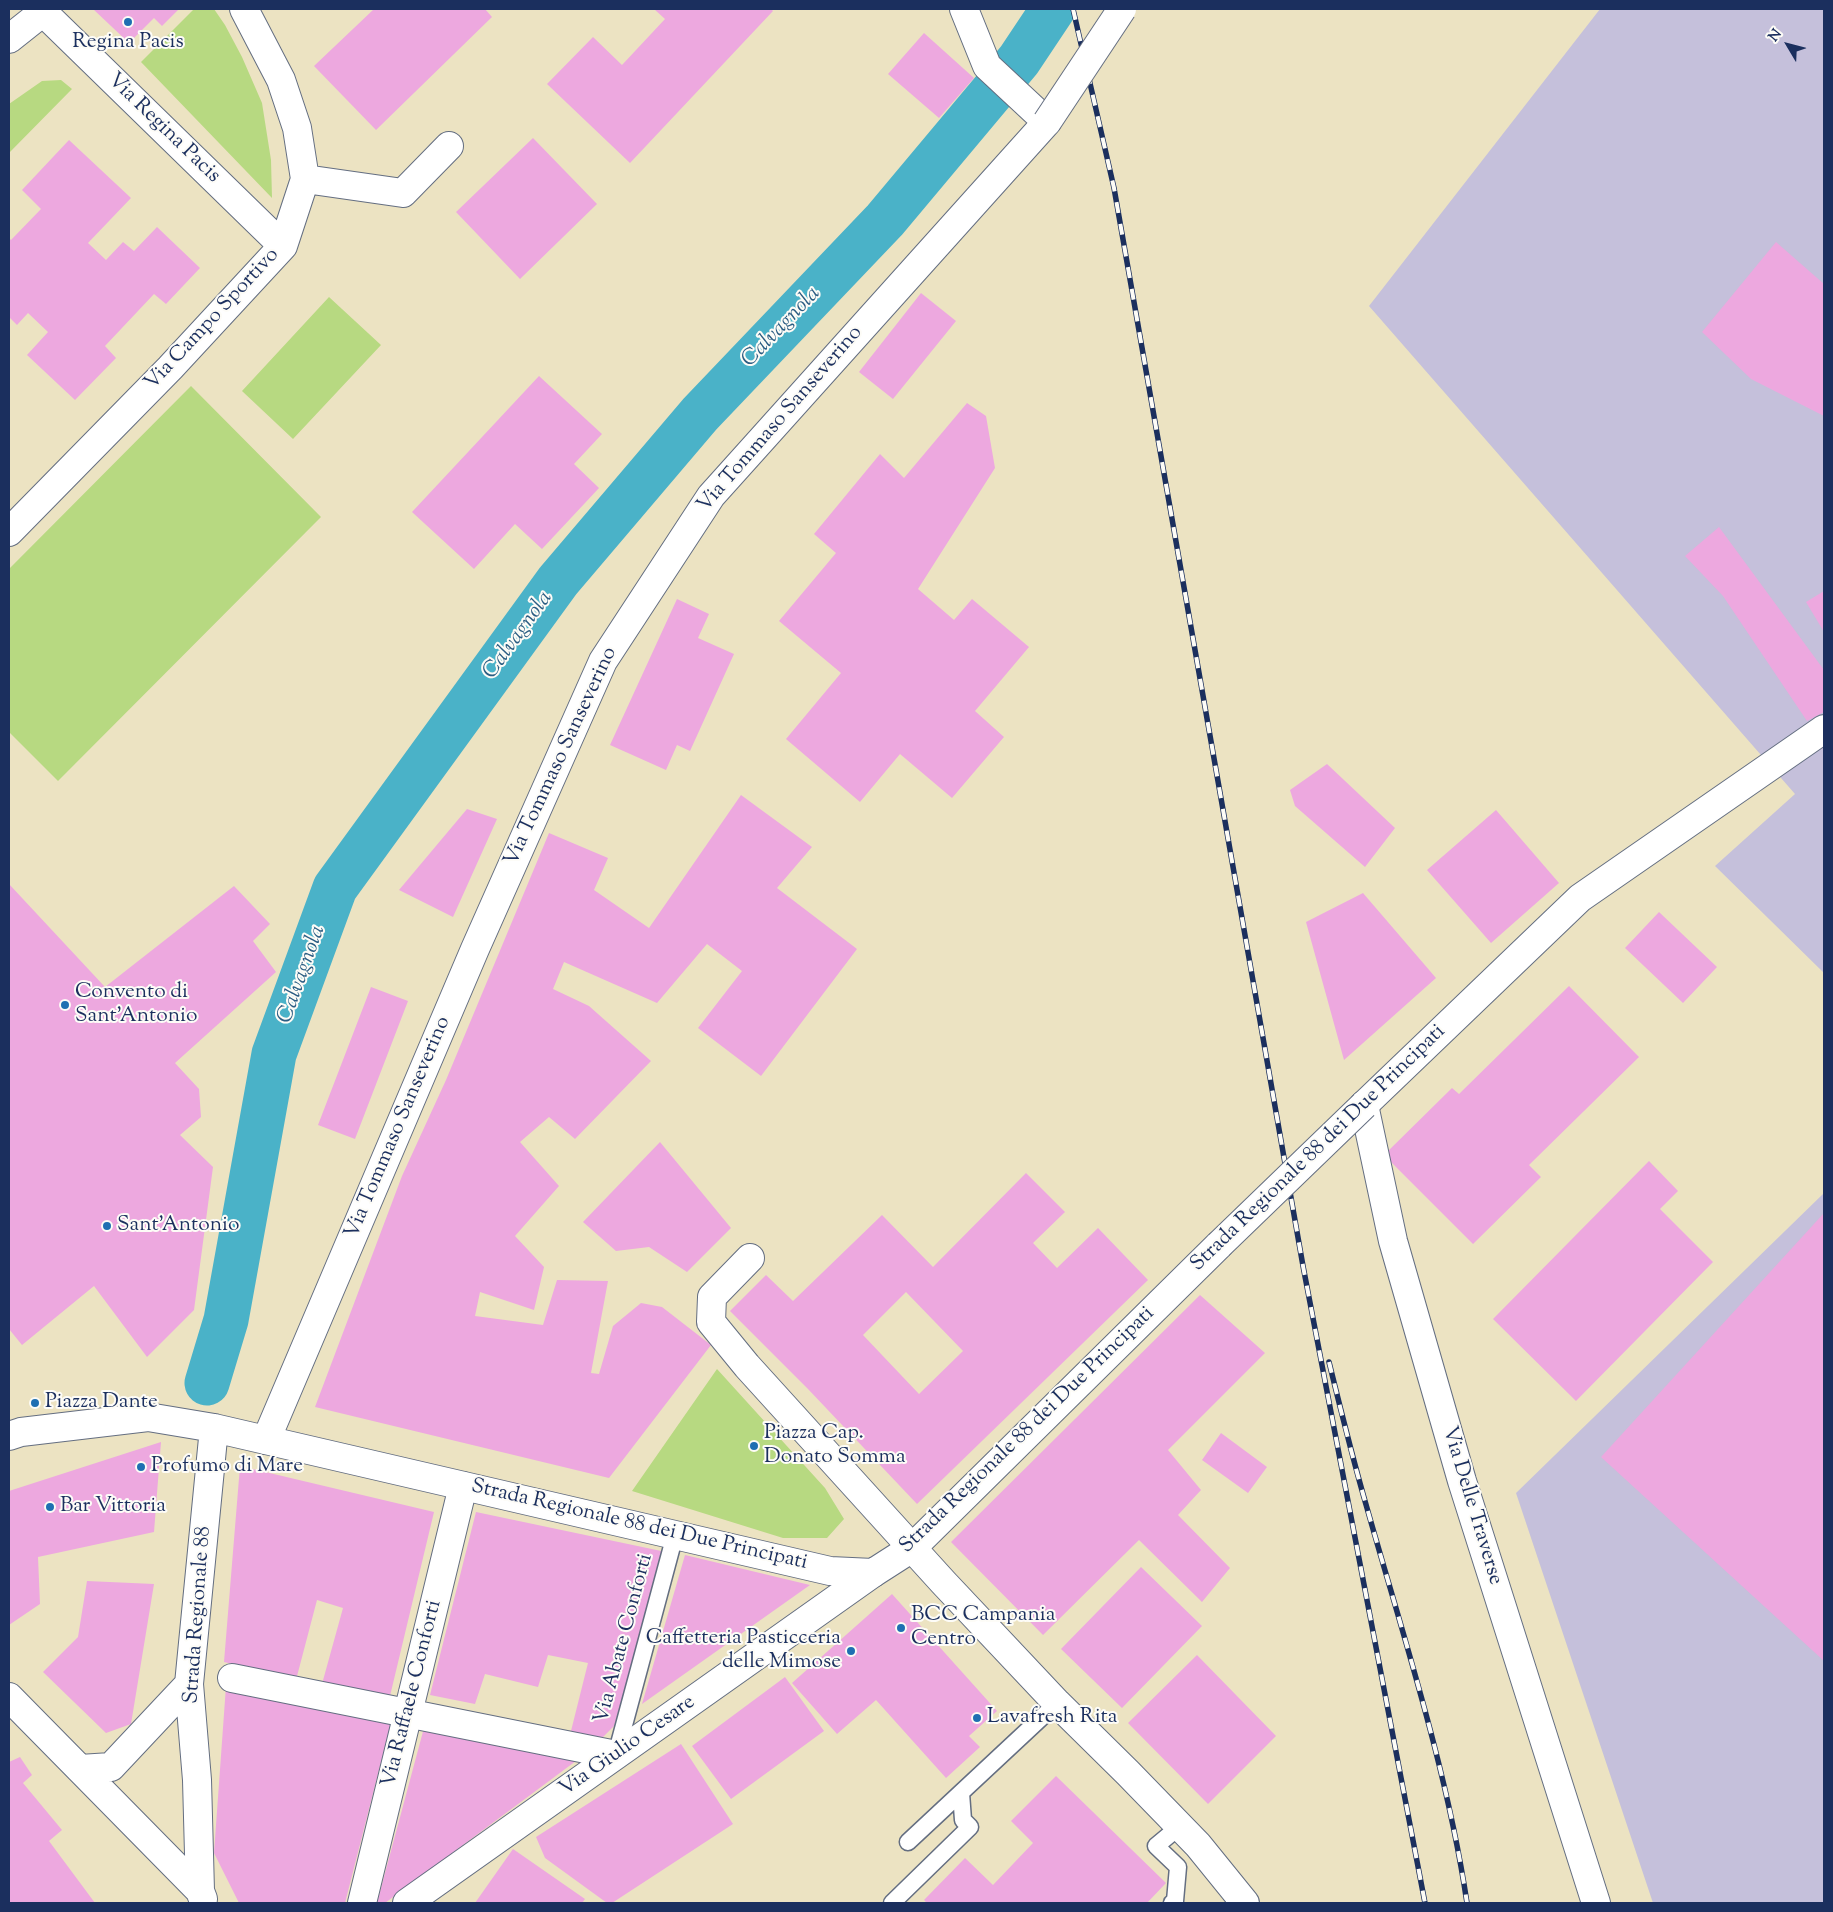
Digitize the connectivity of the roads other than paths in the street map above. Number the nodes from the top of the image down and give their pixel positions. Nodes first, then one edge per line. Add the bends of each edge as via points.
1 (244, 9) edge
2 (964, 9) edge
3 (1122, 9) edge
4 (44, 11) edge
5 (9, 39) edge
6 (1047, 122) junction
7 (450, 146) dead end
8 (305, 179) junction
9 (283, 246) junction
10 (9, 532) edge
11 (1824, 729) edge
12 (1364, 1104) junction
13 (750, 1258) dead end
14 (214, 1428) junction
15 (9, 1436) edge
16 (266, 1440) junction
17 (463, 1486) junction
18 (675, 1535) junction
19 (912, 1548) junction
20 (873, 1573) junction
21 (232, 1678) dead end
22 (189, 1684) junction
23 (9, 1697) edge
24 (1057, 1703) junction
25 (408, 1714) junction
26 (616, 1755) junction
27 (80, 1769) junction
28 (961, 1793) junction
29 (1180, 1826) junction
30 (908, 1842) dead end
31 (202, 1897) edge
32 (362, 1903) edge
33 (407, 1903) edge
34 (892, 1903) edge
35 (1172, 1903) edge
36 (1245, 1903) edge
37 (1596, 1903) edge

1 - 8 street, Via Campo Sportivo via 281,80 297,128
2 - 6 street via 987,66
3 - 6 street, Via Tommaso Sanseverino, bridge
4 - 5 street
4 - 9 street, Via Regina Pacis
6 - 16 street, Via Tommaso Sanseverino via 711,496 603,661 475,949
7 - 8 street via 403,193
8 - 9 street, Via Campo Sportivo
9 - 10 street, Via Campo Sportivo via 170,368
11 - 12 street, Strada Regionale 88 dei Due Principati via 1580,898
12 - 19 street, Strada Regionale 88 dei Due Principati, bridge
12 - 37 street, Via Delle Traverse via 1393,1241 1462,1481
13 - 19 street via 712,1297 711,1322 746,1366
14 - 15 street, Strada Regionale 88 dei Due Principati via 148,1417
14 - 16 street, Strada Regionale 88 dei Due Principati
14 - 22 street, Strada Regionale 88
16 - 17 street, Strada Regionale 88 dei Due Principati
17 - 18 street, Strada Regionale 88 dei Due Principati
17 - 25 street, Via Raffaele Conforti
18 - 20 street, Strada Regionale 88 dei Due Principati via 830,1571
18 - 26 lane, Via Abate Conforti
19 - 20 street, Strada Regionale 88 dei Due Principati
19 - 24 street
20 - 26 street, Via Giulio Cesare
21 - 25 street
22 - 27 street via 111,1767
22 - 31 street, Strada Regionale 88
23 - 27 street
24 - 28 lane
24 - 29 street
25 - 26 street
25 - 32 street, Via Raffaele Conforti
26 - 33 street, Via Giulio Cesare
27 - 31 street
28 - 30 lane
28 - 34 lane via 963,1820 970,1827
29 - 35 lane via 1156,1846 1178,1867 1175,1901
29 - 36 street

